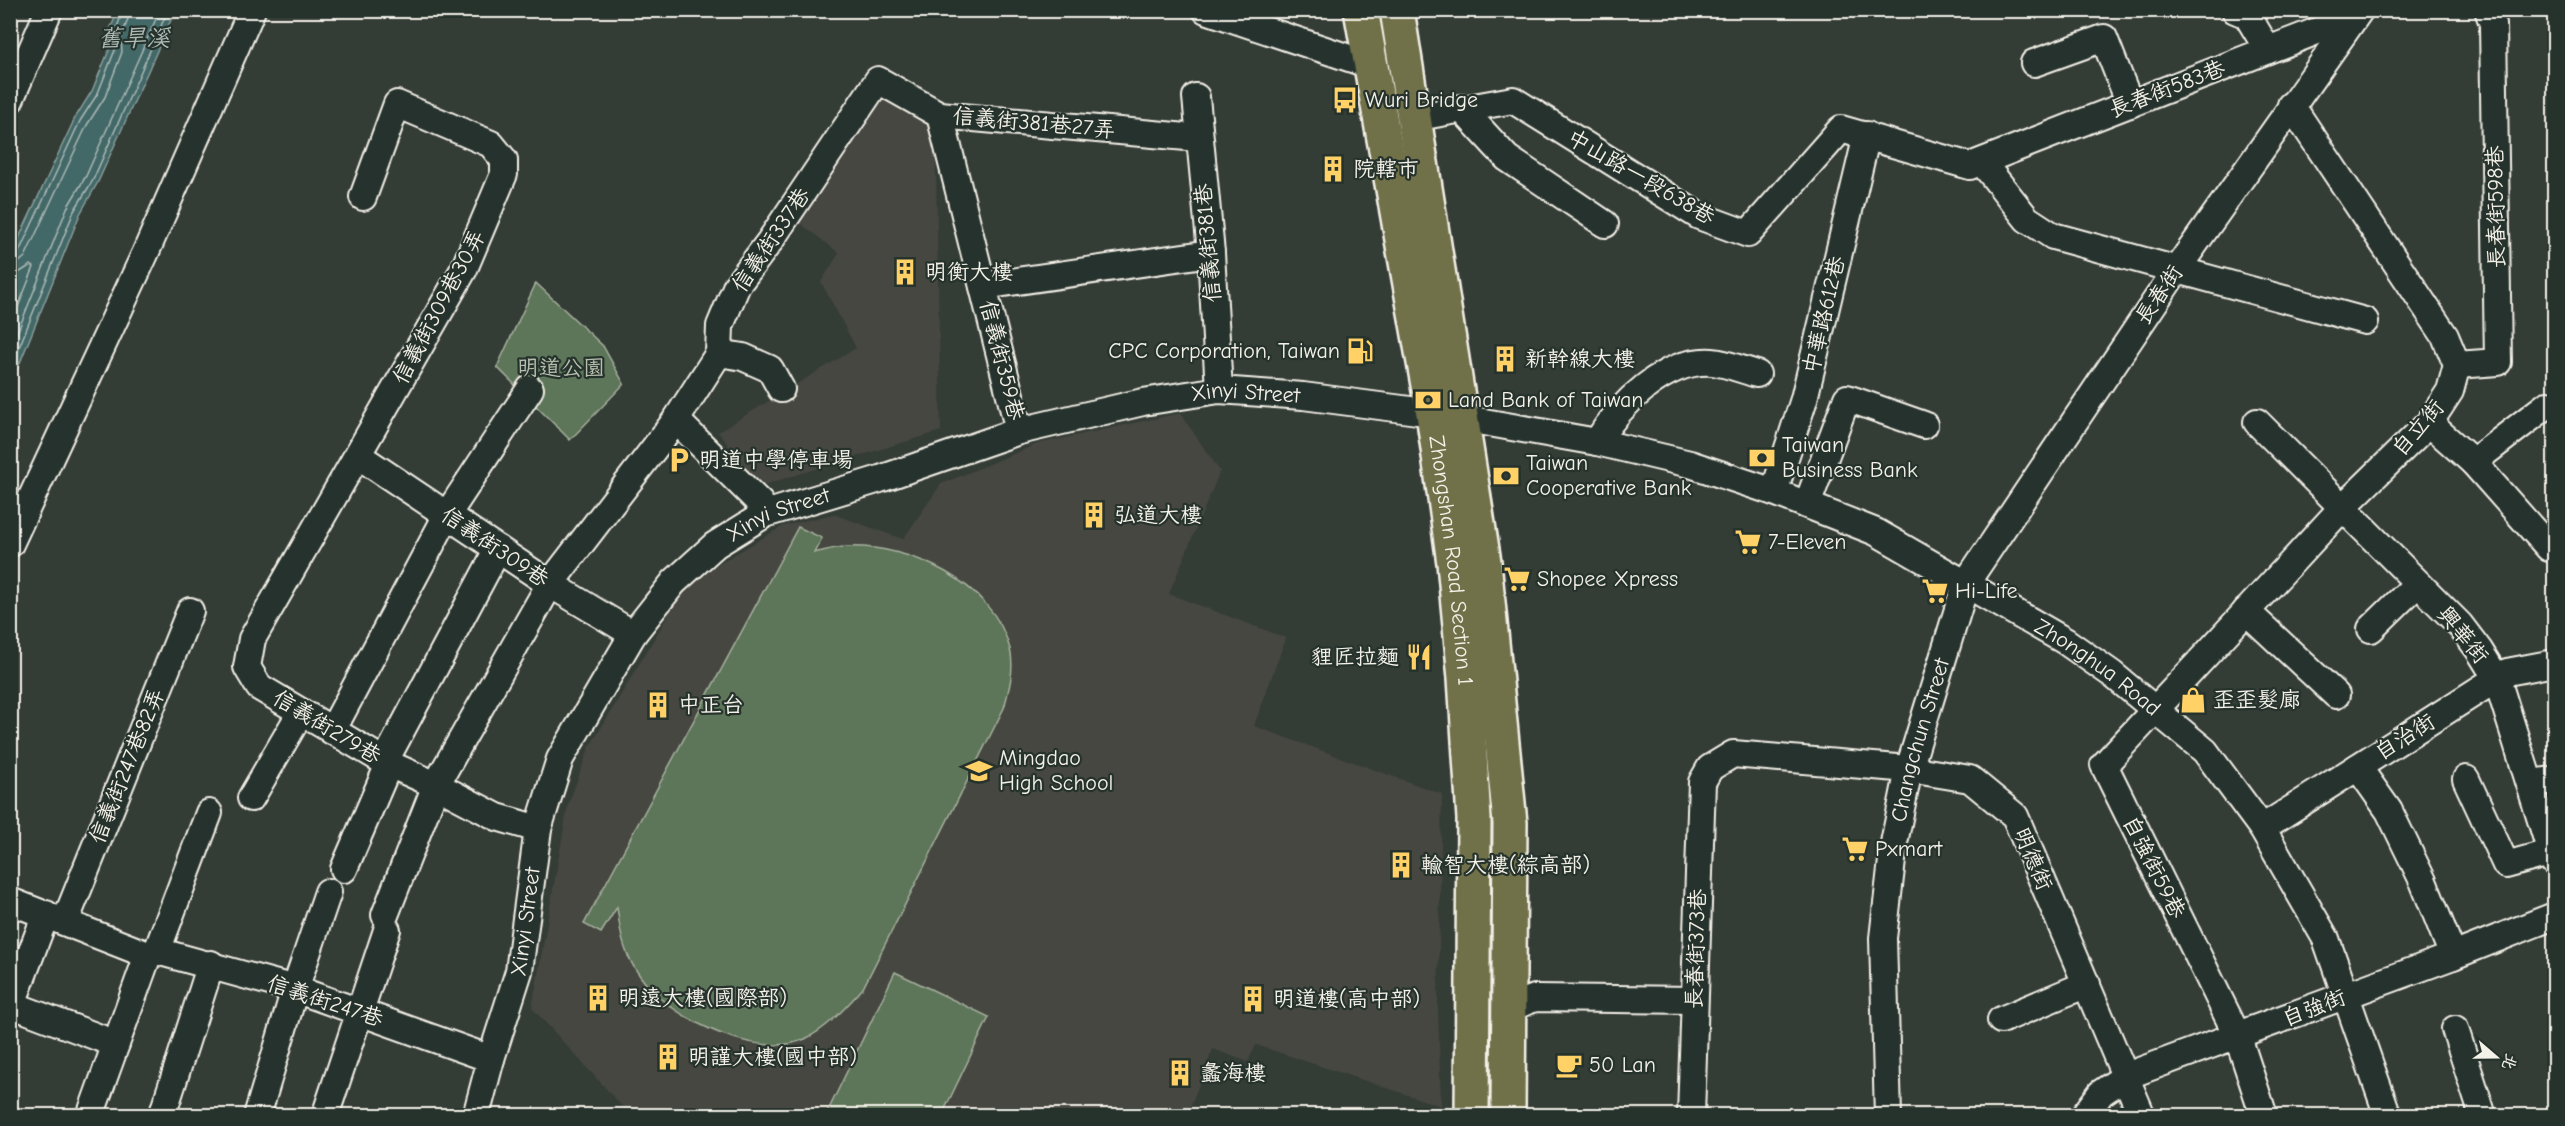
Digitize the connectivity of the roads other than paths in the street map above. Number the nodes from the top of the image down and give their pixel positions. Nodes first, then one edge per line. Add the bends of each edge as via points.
1 (49, 10) edge
2 (252, 10) edge
3 (1206, 10) edge
4 (1361, 10) edge
5 (1397, 10) edge
6 (2235, 10) edge
7 (2488, 10) edge
8 (2356, 14) edge
9 (2268, 50) junction
10 (2034, 63) dead end
11 (1370, 65) junction
12 (878, 80) joint
13 (1196, 97) dead end
14 (10, 100) edge
15 (2130, 104) junction
16 (2291, 105) junction
17 (1461, 108) junction
18 (940, 115) junction
19 (1413, 118) junction
20 (1867, 135) junction
21 (1198, 138) junction
22 (1982, 162) junction
23 (363, 197) dead end
24 (1605, 224) dead end
25 (1210, 253) junction
26 (2177, 269) junction
27 (983, 286) junction
28 (2365, 321) dead end
29 (719, 353) junction
30 (2457, 365) junction
31 (1757, 374) dead end
32 (530, 389) dead end
33 (781, 389) dead end
34 (1219, 390) junction
35 (2547, 405) dead end
36 (1447, 417) junction
37 (676, 420) junction
38 (2257, 422) dead end
39 (2429, 423) junction
40 (1924, 425) dead end
41 (1019, 431) junction
42 (1597, 442) junction
43 (359, 456) junction
44 (2474, 462) junction
45 (1774, 492) junction
46 (1807, 505) junction
47 (2342, 508) junction
48 (765, 514) junction
49 (447, 515) junction
50 (10, 544) edge
51 (2549, 548) dead end
52 (498, 549) junction
53 (1966, 583) junction
54 (550, 584) junction
55 (2417, 584) junction
56 (190, 611) dead end
57 (2246, 611) junction
58 (2371, 629) dead end
59 (633, 634) junction
60 (2554, 663) edge
61 (2496, 680) junction
62 (2336, 695) dead end
63 (2155, 710) junction
64 (301, 712) junction
65 (332, 731) junction
66 (387, 763) junction
67 (2358, 767) junction
68 (1909, 769) junction
69 (2466, 779) dead end
70 (1702, 782) joint
71 (2542, 782) edge
72 (436, 785) junction
73 (251, 798) dead end
74 (209, 813) dead end
75 (538, 828) junction
76 (2262, 828) junction
77 (2554, 857) edge
78 (344, 869) dead end
79 (328, 892) dead end
80 (10, 901) edge
81 (2554, 915) edge
82 (55, 918) junction
83 (153, 953) junction
84 (2453, 956) junction
85 (211, 964) junction
86 (2087, 984) junction
87 (296, 989) junction
88 (2345, 995) junction
89 (1694, 1000) junction
90 (11, 1004) edge
91 (1510, 1008) junction
92 (360, 1011) junction
93 (2001, 1020) dead end
94 (2455, 1029) dead end
95 (2238, 1037) junction
96 (116, 1044) junction
97 (491, 1059) junction
98 (2126, 1076) junction
99 (90, 1116) edge
100 (162, 1116) edge
101 (257, 1116) edge
102 (325, 1116) edge
103 (476, 1116) edge
104 (1472, 1116) edge
105 (1508, 1116) edge
106 (1691, 1116) edge
107 (1888, 1116) edge
108 (2084, 1116) edge
109 (2142, 1116) edge
110 (2264, 1116) edge
111 (2388, 1116) edge
112 (2483, 1116) edge

1 - 14 street
2 - 50 street via 145,254
3 - 11 street
4 - 11 main road, Zhongshan Road Section 1
5 - 19 main road, Zhongshan Road Section 1
6 - 9 street via 2247,15
7 - 30 street, 長春街598巷 via 2493,24 2498,362
8 - 9 street, 長春街583巷
8 - 16 street, 長春街
9 - 15 street, 長春街583巷
10 - 15 street via 2104,38
11 - 36 main road, Zhongshan Road Section 1
12 - 18 street, 信義街381巷27弄
12 - 29 street, 信義街337巷 via 737,285 720,326
13 - 21 street, 信義街381巷
15 - 22 street, 長春街583巷
16 - 26 street, 長春街
16 - 30 street via 2445,336
17 - 19 street, 中山路一段638巷
17 - 20 street, 中山路一段638巷 via 1513,100 1700,216 1748,234 1841,129
17 - 24 street via 1507,158
18 - 21 street, 信義街381巷27弄
18 - 27 street, 信義街359巷
19 - 36 main road, Zhongshan Road Section 1
20 - 22 street via 1970,166
20 - 45 street, 中華路612巷 via 1804,399
21 - 25 street, 信義街381巷
22 - 26 street via 2027,219 2054,236
23 - 43 street, 信義街309巷30弄 via 397,104 491,144 504,160 504,174 464,269
25 - 27 street
25 - 34 street, 信義街381巷
26 - 28 street
26 - 53 street, 長春街
27 - 41 street, 信義街359巷
29 - 33 street via 743,357 770,369
29 - 37 street, 信義街337巷
30 - 39 street, 自立街 via 2450,391
31 - 42 street via 1711,362 1676,368 1628,401
32 - 49 street
34 - 36 street, Xinyi Street via 1303,396
34 - 41 street, Xinyi Street via 1143,402
35 - 44 street
36 - 42 street, Zhonghua Road
36 - 91 main road, Zhongshan Road Section 1 via 1484,562 1510,824
36 - 104 main road, Zhongshan Road Section 1 via 1474,819
37 - 48 street via 760,503
37 - 54 street, 信義街337巷
38 - 47 street, 興華街
39 - 44 street
39 - 47 street, 自立街
40 - 46 street via 1847,398
41 - 48 street, Xinyi Street
42 - 45 street, Zhonghua Road via 1690,464
43 - 49 street, 信義街309巷
43 - 64 street, 信義街279巷 via 252,639 247,667 259,687
44 - 51 street
45 - 46 street, Zhonghua Road
46 - 53 street, Zhonghua Road via 1876,532
47 - 55 street, 興華街
47 - 57 street, 自立街
48 - 59 street, Xinyi Street via 715,545 674,582
49 - 52 street, 信義街309巷
49 - 65 street
52 - 54 street, 信義街309巷
52 - 66 street
53 - 63 street, Zhonghua Road via 2065,641
53 - 68 street, Changchun Street
54 - 59 street, 信義街309巷
54 - 72 street, 信義街337巷
55 - 58 street
55 - 61 street, 興華街 via 2460,626
56 - 82 street, 信義街247巷82弄
57 - 62 street
57 - 63 street, 自立街
59 - 75 street, Xinyi Street via 560,759
60 - 61 street, 自治街 via 2507,672
61 - 67 street, 自治街
61 - 71 street, 興華街
63 - 76 street, Zhonghua Road via 2205,751
63 - 95 street, 自強街59巷 via 2104,765
64 - 65 street, 信義街279巷
64 - 73 street
65 - 66 street, 信義街279巷
66 - 72 street, 信義街279巷
66 - 78 street
67 - 76 street, 自治街
67 - 84 street via 2389,811
68 - 70 street, 明德街 via 1733,754 1710,768
68 - 86 street, 明德街 via 1970,779 2015,816
68 - 107 street, Changchun Street via 1894,843 1883,938
69 - 77 street via 2506,865
70 - 89 street, 長春街373巷
71 - 77 street, 興華街
72 - 75 street, 信義街279巷 via 497,817
72 - 92 street, 信義街337巷 via 386,922
74 - 83 street
75 - 97 street, Xinyi Street via 519,970
76 - 88 street, Zhonghua Road via 2326,939
79 - 87 street
80 - 82 street, 信義街247巷
81 - 84 street, 自強街
82 - 83 street, 信義街247巷
82 - 90 street, 信義街247巷82弄
83 - 85 street, 信義街247巷
83 - 96 street
84 - 88 street, 自強街
85 - 87 street, 信義街247巷
85 - 100 street
86 - 93 street
86 - 98 street, 明德街
87 - 92 street, 信義街247巷
87 - 101 street
88 - 95 street, 自強街
88 - 111 street, Zhonghua Road
89 - 91 street via 1534,998
89 - 106 street, 長春街373巷
90 - 96 street
91 - 105 main road, Zhongshan Road Section 1
92 - 97 street, 信義街247巷
92 - 102 street, 信義街337巷
94 - 112 street
95 - 98 street, 自強街
95 - 110 street
96 - 99 street
97 - 103 street, Xinyi Street
98 - 108 street, 自強街 via 2101,1093
98 - 109 street, 明德街

